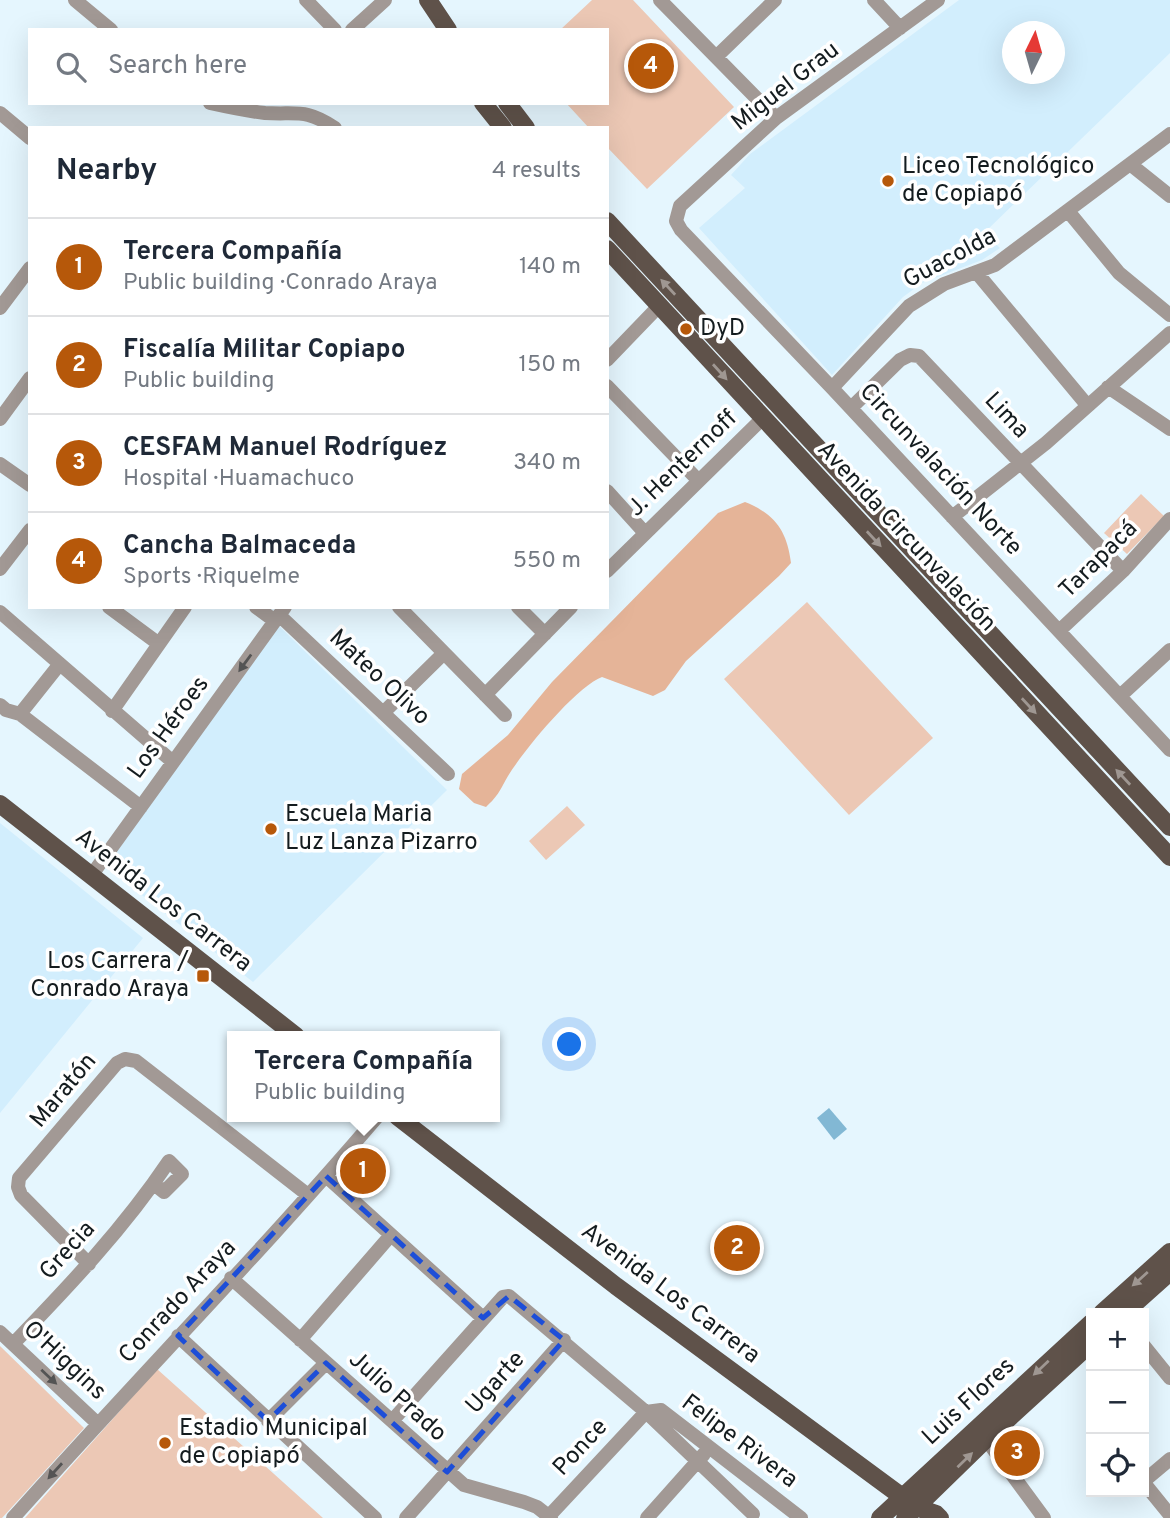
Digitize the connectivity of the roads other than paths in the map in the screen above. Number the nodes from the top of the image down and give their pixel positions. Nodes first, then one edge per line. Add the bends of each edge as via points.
1 (75, 0) edge
2 (306, 0) edge
3 (385, 0) edge
4 (428, 0) edge
5 (660, 0) edge
6 (775, 0) edge
7 (874, 0) edge
8 (938, 0) edge
9 (109, 28) edge
10 (333, 28) edge
11 (354, 28) edge
12 (445, 28) edge
13 (900, 28) junction
14 (716, 57) junction
15 (221, 105) edge
16 (485, 105) edge
17 (509, 105) edge
18 (299, 107) edge
19 (5, 117) edge
20 (776, 118) junction
21 (332, 126) edge
22 (501, 126) edge
23 (524, 126) edge
24 (0, 133) edge
25 (1170, 134) edge
26 (28, 136) edge
27 (1130, 164) junction
28 (1170, 196) edge
29 (1068, 211) junction
30 (676, 221) joint
31 (611, 233) edge
32 (609, 251) edge
33 (28, 271) edge
34 (977, 273) junction
35 (659, 306) junction
36 (0, 308) edge
37 (1170, 315) edge
38 (1170, 333) edge
39 (609, 358) edge
40 (28, 381) edge
41 (1108, 387) junction
42 (609, 388) edge
43 (832, 388) junction
44 (1087, 405) junction
45 (850, 408) junction
46 (0, 419) edge
47 (762, 419) junction
48 (1170, 429) edge
49 (1020, 463) junction
50 (0, 464) edge
51 (698, 480) junction
52 (28, 484) edge
53 (609, 493) edge
54 (952, 517) junction
55 (1170, 519) edge
56 (645, 533) junction
57 (25, 546) edge
58 (2, 561) edge
59 (609, 569) edge
60 (1123, 571) junction
61 (112, 609) edge
62 (184, 609) edge
63 (263, 609) edge
64 (401, 609) edge
65 (520, 609) edge
66 (569, 609) edge
67 (0, 612) edge
68 (280, 614) edge
69 (1059, 631) junction
70 (545, 634) junction
71 (159, 644) junction
72 (1170, 650) edge
73 (443, 654) junction
74 (59, 665) junction
75 (485, 695) junction
76 (1120, 696) junction
77 (112, 711) junction
78 (7, 712) edge
79 (383, 713) junction
80 (505, 715) dead end
81 (1170, 750) edge
82 (173, 762) junction
83 (448, 774) dead end
84 (0, 804) edge
85 (141, 807) junction
86 (1170, 827) edge
87 (1170, 857) edge
88 (91, 876) junction
89 (290, 1031) edge
90 (373, 1122) edge
91 (404, 1122) edge
92 (326, 1176) junction
93 (154, 1184) dead end
94 (308, 1195) junction
95 (391, 1235) junction
96 (1170, 1252) edge
97 (89, 1264) junction
98 (1170, 1272) edge
99 (231, 1278) junction
100 (1116, 1308) edge
101 (1117, 1308) edge
102 (483, 1318) junction
103 (1086, 1328) edge
104 (0, 1332) edge
105 (178, 1336) junction
106 (300, 1340) junction
107 (564, 1340) junction
108 (13, 1344) junction
109 (1086, 1348) edge
110 (1149, 1352) edge
111 (326, 1363) junction
112 (1170, 1378) edge
113 (646, 1412) junction
114 (268, 1421) junction
115 (392, 1421) junction
116 (97, 1423) junction
117 (986, 1439) junction
118 (709, 1448) junction
119 (1170, 1459) edge
120 (699, 1461) junction
121 (447, 1472) junction
122 (1149, 1478) edge
123 (1149, 1488) edge
124 (770, 1495) junction
125 (912, 1510) edge
126 (1170, 1515) edge
127 (751, 1516) edge
128 (550, 1517) edge
129 (13, 1518) edge
130 (375, 1518) edge
131 (406, 1518) edge
132 (647, 1518) edge
133 (801, 1518) edge
134 (880, 1518) edge
135 (940, 1518) edge
136 (1044, 1518) edge

1 - 9 street
2 - 10 street
3 - 11 street
4 - 12 main road
5 - 14 street
6 - 14 street
7 - 13 street
8 - 13 street, Miguel Grau
13 - 20 street, Miguel Grau
14 - 20 street
15 - 18 street via 265,113
16 - 22 main road
17 - 23 main road
18 - 21 street
19 - 24 street
19 - 26 street
20 - 30 street, Miguel Grau via 680,205
25 - 27 street, Guacolda
27 - 28 street
27 - 29 street, Guacolda
29 - 34 street, Guacolda via 995,265
29 - 37 street via 1119,273
30 - 43 street, Circunvalación Norte
86 -> 31 main road, Avenida Circunvalación
32 - 35 main road, Avenida Circunvalación
33 - 36 street
34 - 43 street, Guacolda via 944,284 909,306
34 - 44 street
35 - 39 street
35 -> 47 main road, Avenida Circunvalación
38 - 41 street
40 - 46 street
41 - 44 street
41 - 48 street
42 - 51 street
43 - 45 street, Circunvalación Norte
44 - 49 street
45 - 49 street, Lima via 900,360 919,356
45 - 54 street, Circunvalación Norte
47 - 51 street, J. Henternoff
47 -> 87 main road, Avenida Circunvalación
49 - 54 street
49 - 60 street, Lima
50 - 52 street
51 - 56 street, J. Henternoff
53 - 56 street
54 - 69 street, Circunvalación Norte
55 - 60 street, Tarapacá
56 - 59 street, J. Henternoff
57 - 58 street
60 - 69 street, Tarapacá
61 - 71 street
62 - 71 street
63 - 68 street, Mateo Olivo
64 - 73 street
65 - 70 street
66 - 70 street
67 - 74 street
68 - 79 street, Mateo Olivo
68 -> 82 street, Los Héroes
69 - 76 street, Circunvalación Norte
70 - 75 street
71 - 77 street
72 - 76 street
73 - 75 street
73 - 79 street
74 - 77 street
74 - 78 street
75 - 80 street
76 - 81 street, Circunvalación Norte
77 - 82 street
78 - 85 street
79 - 83 street, Mateo Olivo
82 - 85 street, Los Héroes
84 - 88 main road, Avenida Los Carrera
85 - 88 street, Los Héroes
88 - 89 main road, Avenida Los Carrera
90 - 92 street, Conrado Araya
91 - 125 main road, Avenida Los Carrera
92 - 94 street, Conrado Araya
92 - 95 street
93 - 97 street, Grecia
94 - 97 street, Maratón via 136,1061 122,1060 19,1178 21,1195
94 - 99 street, Conrado Araya
95 - 102 street
95 - 106 street
96 -> 100 main road
97 - 108 street, Grecia
98 - 101 main road
99 - 105 street, Conrado Araya
99 - 106 street, Julio Prado
102 - 107 street, Felipe Rivera via 503,1297 512,1296
102 - 115 street
103 -> 125 main road, Luis Flores
104 - 108 street, O'Higgins
105 - 114 street
105 - 116 street, Conrado Araya
106 - 111 street, Julio Prado
107 - 113 street, Felipe Rivera
107 - 121 street, Ugarte
108 -> 116 street, O'Higgins
109 - 117 main road, Luis Flores
110 - 112 street
111 - 114 street
111 - 115 street, Julio Prado
113 - 118 street, Felipe Rivera via 661,1410
113 - 120 street, Felipe Rivera
113 - 128 street, Ponce
114 - 130 street
115 - 121 street, Julio Prado
116 -> 129 street, Conrado Araya
125 -> 117 main road, Luis Flores
117 - 136 street
118 - 120 street
118 - 124 street, Felipe Rivera
119 - 122 street
120 - 127 street, Felipe Rivera
120 - 132 street
121 - 128 street, Julio Prado via 464,1485 524,1502
121 - 131 street, Ugarte
123 - 126 street
124 - 127 street
124 - 133 street, Felipe Rivera
125 - 134 main road, Luis Flores
125 - 135 main road, Avenida Los Carrera

